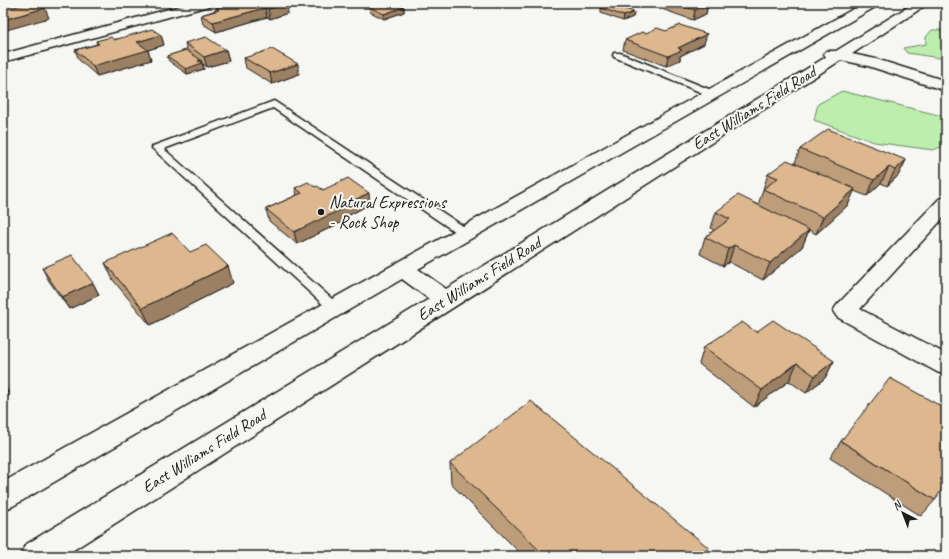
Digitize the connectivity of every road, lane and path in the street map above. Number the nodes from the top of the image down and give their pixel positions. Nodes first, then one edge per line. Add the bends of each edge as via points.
1 (205, 3) edge
2 (873, 3) edge
3 (923, 3) edge
4 (801, 44) junction
5 (617, 55) dead end
6 (837, 56) junction
7 (3, 58) edge
8 (946, 86) edge
9 (713, 94) junction
10 (946, 98) edge
11 (946, 203) edge
12 (466, 233) junction
13 (403, 269) junction
14 (446, 300) junction
15 (334, 307) junction
16 (946, 365) edge
17 (3, 497) edge
18 (36, 556) edge

1 - 7 main road
2 - 4 main road, East Williams Field Road
3 - 6 main road, East Williams Field Road
4 - 6 main road
4 - 9 main road, East Williams Field Road
5 - 9 lane
6 - 8 main road via 872,62
6 - 10 main road via 858,69
6 - 14 main road, East Williams Field Road
9 - 12 main road, East Williams Field Road
11 - 16 main road via 845,311
12 - 13 main road, East Williams Field Road
12 - 15 lane via 274,104 157,148
13 - 14 main road
13 - 15 main road, East Williams Field Road
14 - 18 main road, East Williams Field Road
15 - 17 main road, East Williams Field Road

